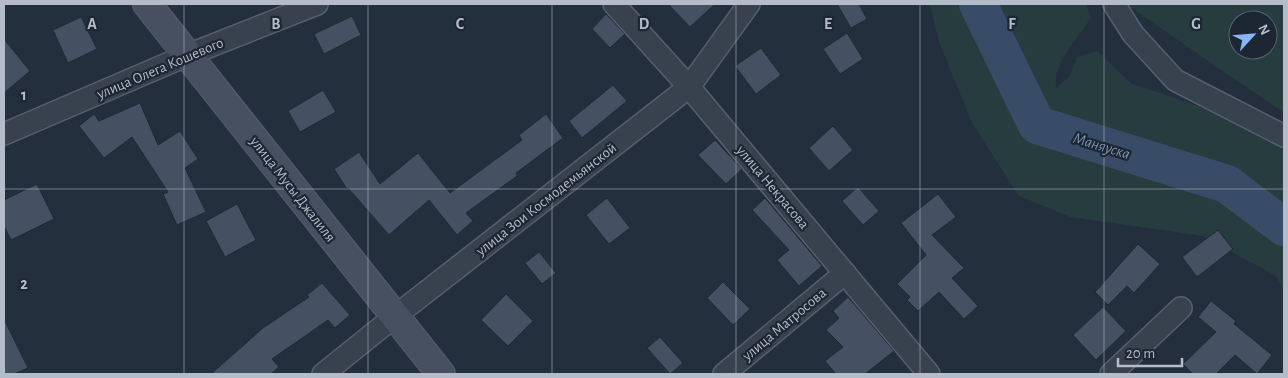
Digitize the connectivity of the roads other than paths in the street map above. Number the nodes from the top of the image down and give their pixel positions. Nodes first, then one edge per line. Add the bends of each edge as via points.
1 (147, 4) edge
2 (318, 4) edge
3 (614, 4) edge
4 (749, 4) edge
5 (1114, 4) edge
6 (188, 55) junction
7 (689, 87) junction
8 (4, 134) edge
9 (1284, 136) edge
10 (845, 273) junction
11 (1181, 308) dead end
12 (394, 317) junction
13 (323, 374) edge
14 (441, 374) edge
15 (724, 374) edge
16 (929, 374) edge
17 (1111, 374) edge

1 - 6 main road, улица Мусы Джалиля
2 - 6 street, улица Олега Кошевого
3 - 7 street, улица Некрасова
4 - 7 street, улица Зои Космодемьянской
5 - 9 street via 1133,34 1174,80
6 - 8 street, улица Олега Кошевого
6 - 12 main road, улица Мусы Джалиля
7 - 10 street, улица Некрасова
7 - 12 street, улица Зои Космодемьянской
10 - 15 street, улица Матросова
10 - 16 street, улица Некрасова
11 - 17 street
12 - 13 street, улица Зои Космодемьянской
12 - 14 main road, улица Мусы Джалиля

